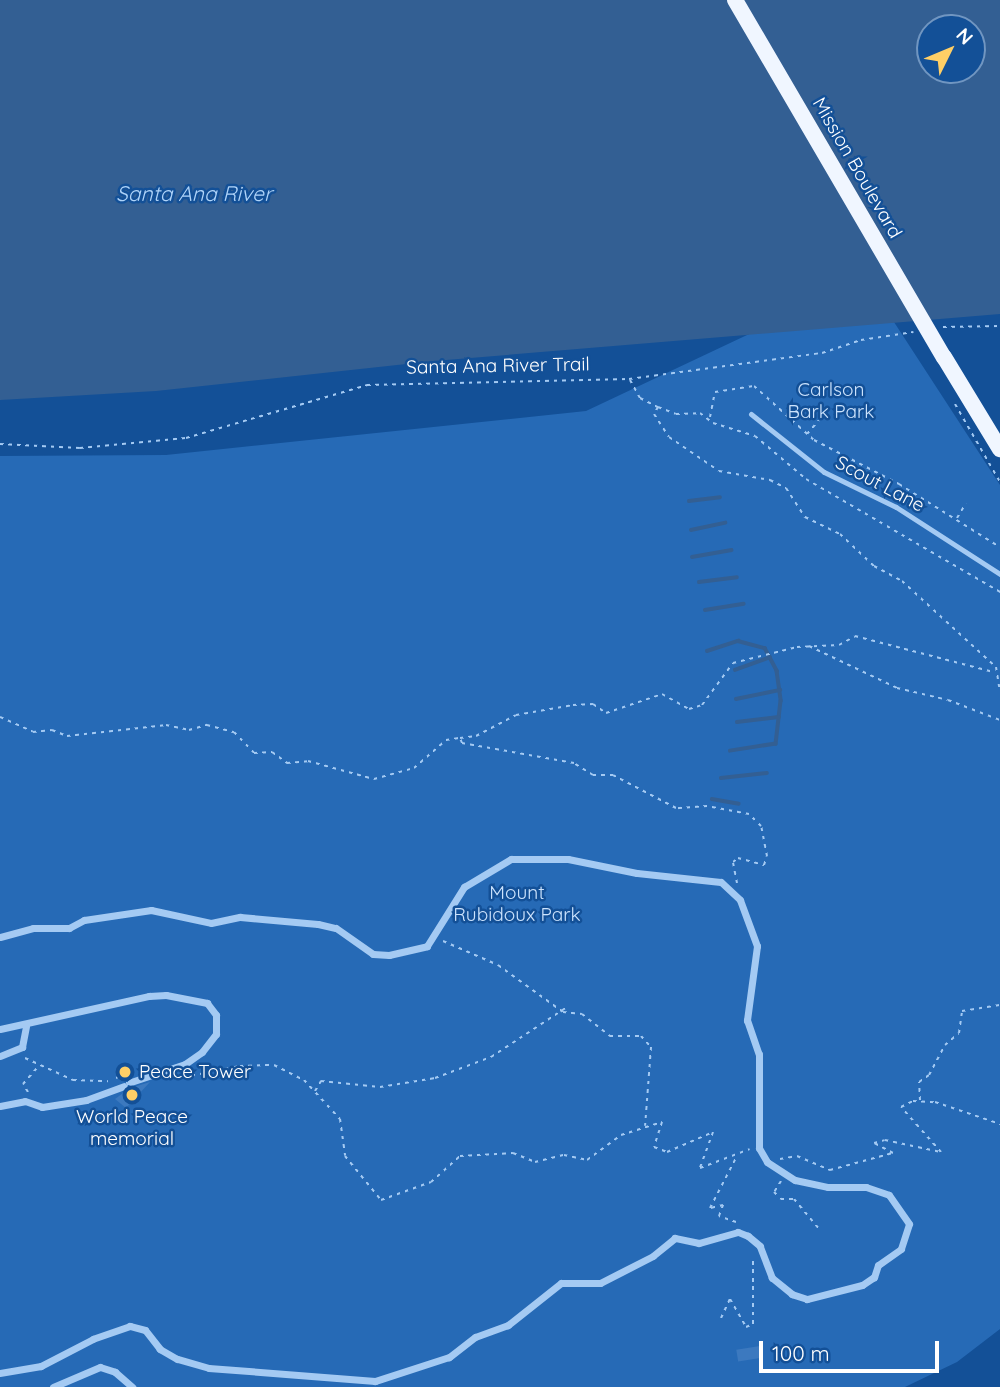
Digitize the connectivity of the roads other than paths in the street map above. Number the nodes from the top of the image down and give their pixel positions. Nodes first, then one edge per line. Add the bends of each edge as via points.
1 (735, 0) edge
2 (751, 414) dead end
3 (1000, 449) edge
4 (1000, 574) edge
5 (0, 937) edge
6 (26, 1026) junction
7 (0, 1029) edge
8 (0, 1056) edge
9 (0, 1106) edge
10 (0, 1373) edge
11 (53, 1387) edge
12 (132, 1387) edge

1 - 3 main road, Mission Boulevard, bridge
2 - 4 lane, Scout Lane via 824,472 895,507
5 - 10 street via 151,910 211,923 240,917 318,924 335,928 373,954 427,946 464,887 511,859 568,859 637,873 721,882 740,900 757,946 747,1020 759,1054 756,1124 761,1150 772,1165 812,1184 866,1187 889,1195 904,1213 908,1236 862,1285 807,1298 782,1287 772,1278 760,1246 734,1233 699,1243 675,1238 653,1256 600,1283 561,1283 508,1325 475,1337 450,1357 375,1381 209,1368 160,1349 145,1330 130,1326 41,1366
6 - 7 street
6 - 8 street via 22,1046
6 - 9 street via 57,1015 166,995 207,1003 216,1015 216,1034 185,1064 86,1100 42,1107 24,1101
11 - 12 street via 100,1367 115,1372

